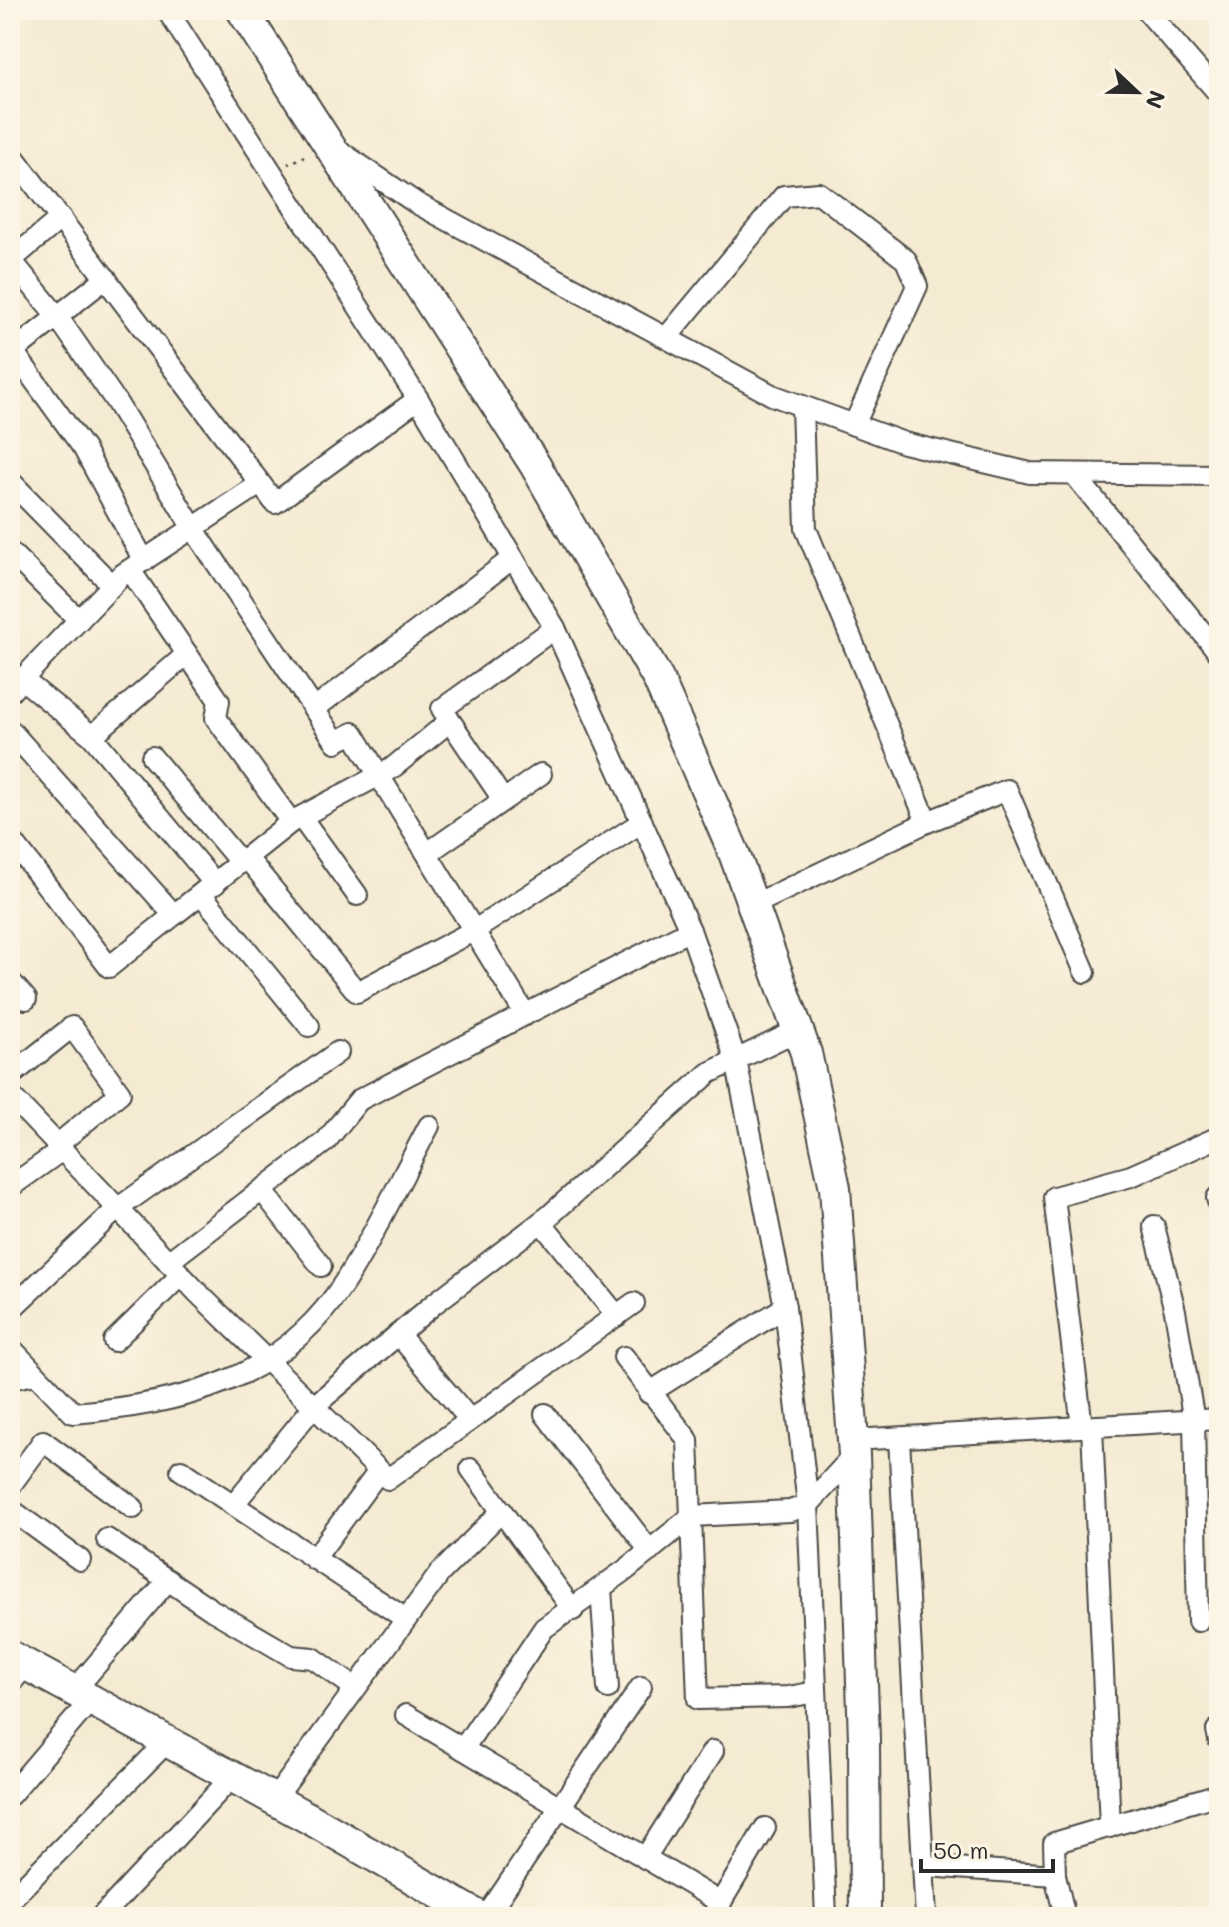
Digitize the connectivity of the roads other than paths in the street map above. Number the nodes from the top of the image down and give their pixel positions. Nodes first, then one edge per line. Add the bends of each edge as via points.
1 (167, 10) edge
2 (242, 10) edge
3 (1146, 10) edge
4 (1219, 94) edge
5 (328, 144) junction
6 (10, 152) edge
7 (61, 218) junction
8 (10, 261) edge
9 (106, 278) junction
10 (57, 316) junction
11 (667, 337) junction
12 (12, 353) edge
13 (418, 399) junction
14 (802, 406) junction
15 (854, 425) junction
16 (1074, 474) junction
17 (1219, 475) edge
18 (10, 481) edge
19 (260, 484) junction
20 (193, 528) junction
21 (10, 552) edge
22 (513, 558) junction
23 (137, 565) junction
24 (112, 585) junction
25 (79, 620) junction
26 (555, 628) junction
27 (1219, 653) edge
28 (187, 654) junction
29 (16, 685) edge
30 (314, 709) junction
31 (450, 721) junction
32 (10, 730) edge
33 (92, 736) junction
34 (152, 757) dead end
35 (541, 774) dead end
36 (379, 775) junction
37 (502, 798) junction
38 (296, 820) junction
39 (642, 822) junction
40 (927, 822) junction
41 (10, 838) edge
42 (429, 852) junction
43 (244, 860) junction
44 (208, 889) junction
45 (357, 895) dead end
46 (753, 905) junction
47 (174, 915) junction
48 (475, 930) junction
49 (690, 930) junction
50 (1085, 972) dead end
51 (10, 981) edge
52 (26, 999) dead end
53 (525, 1014) junction
54 (309, 1026) dead end
55 (798, 1030) junction
56 (338, 1052) dead end
57 (736, 1060) junction
58 (10, 1076) edge
59 (10, 1095) edge
60 (429, 1126) dead end
61 (1219, 1137) edge
62 (59, 1148) junction
63 (10, 1187) edge
64 (262, 1190) junction
65 (117, 1209) junction
66 (541, 1222) junction
67 (1154, 1226) dead end
68 (321, 1266) dead end
69 (174, 1269) junction
70 (634, 1303) dead end
71 (785, 1307) junction
72 (10, 1310) edge
73 (617, 1316) junction
74 (398, 1334) junction
75 (114, 1341) dead end
76 (10, 1347) edge
77 (624, 1357) dead end
78 (267, 1361) junction
79 (35, 1374) junction
80 (10, 1379) edge
81 (649, 1393) junction
82 (314, 1406) junction
83 (545, 1414) dead end
84 (1219, 1419) edge
85 (470, 1420) junction
86 (1194, 1421) junction
87 (1082, 1427) junction
88 (899, 1439) junction
89 (854, 1448) junction
90 (471, 1469) dead end
91 (181, 1470) dead end
92 (379, 1471) junction
93 (10, 1486) edge
94 (233, 1505) junction
95 (808, 1505) junction
96 (133, 1508) dead end
97 (10, 1509) edge
98 (502, 1511) junction
99 (692, 1516) junction
100 (107, 1539) dead end
101 (650, 1551) junction
102 (314, 1559) junction
103 (80, 1560) dead end
104 (168, 1580) junction
105 (601, 1589) junction
106 (573, 1610) junction
107 (406, 1619) junction
108 (1198, 1621) dead end
109 (15, 1668) edge
110 (641, 1687) dead end
111 (355, 1688) junction
112 (608, 1688) dead end
113 (816, 1692) junction
114 (82, 1696) junction
115 (406, 1715) dead end
116 (167, 1742) junction
117 (463, 1749) junction
118 (713, 1751) dead end
119 (232, 1777) junction
120 (1219, 1794) edge
121 (10, 1795) edge
122 (274, 1800) junction
123 (560, 1807) junction
124 (1110, 1827) junction
125 (765, 1828) dead end
126 (645, 1858) junction
127 (926, 1866) junction
128 (1055, 1875) junction
129 (10, 1903) edge
130 (716, 1910) edge
131 (20, 1917) edge
132 (101, 1917) edge
133 (483, 1917) edge
134 (826, 1917) edge
135 (865, 1917) edge
136 (926, 1917) edge
137 (1065, 1917) edge

1 - 13 street
2 - 5 main road
3 - 4 street
5 - 11 street via 416,203
5 - 46 main road via 535,465 658,679
6 - 7 street
7 - 8 street
7 - 9 street
8 - 10 street
9 - 10 street
9 - 19 street
10 - 12 street
10 - 20 street
11 - 14 street
11 - 15 street via 784,196 819,193 906,260 917,286
12 - 23 street via 84,449
13 - 19 street via 275,503
13 - 22 street
14 - 15 street
14 - 40 street via 806,529
15 - 16 street via 904,443 1030,473
16 - 17 street
16 - 27 street
18 - 24 street
19 - 20 street
20 - 23 street
20 - 30 street
21 - 25 street
22 - 26 street
22 - 30 street
23 - 24 street
23 - 28 street
24 - 25 street
25 - 29 street
26 - 31 street via 442,709
26 - 39 street
28 - 33 street
28 - 38 street via 219,701 216,718
29 - 33 street
30 - 36 street via 336,742 353,733
31 - 36 street
31 - 37 street
32 - 47 street
33 - 44 street
34 - 43 street
35 - 37 street
36 - 38 street
36 - 42 street
37 - 42 street
38 - 43 street
38 - 45 street
39 - 48 street
39 - 49 street
40 - 46 street
40 - 50 street via 1007,790
41 - 47 street via 109,967
42 - 48 street
43 - 44 street
43 - 48 street via 357,992
44 - 47 street
44 - 54 street
46 - 55 main road
48 - 53 street
49 - 53 street
49 - 57 street
51 - 52 street
53 - 64 street via 359,1100 326,1141
55 - 57 street
55 - 89 main road via 835,1188
56 - 65 street
57 - 66 street via 709,1073
57 - 71 street
58 - 62 street via 72,1027 120,1093
59 - 62 street
60 - 78 street via 343,1284
61 - 87 street via 1131,1176 1054,1197
62 - 63 street
62 - 65 street
64 - 68 street
64 - 69 street
65 - 69 street
65 - 72 street
66 - 73 street
66 - 74 street
67 - 86 street
69 - 75 street
69 - 78 street
70 - 73 street
71 - 81 street
71 - 95 street
73 - 85 street
74 - 82 street
74 - 85 street
76 - 79 street
77 - 81 street
78 - 79 street via 201,1393 138,1408 73,1413
78 - 82 street
79 - 80 street
81 - 99 street via 688,1440
82 - 92 street
82 - 94 street
83 - 101 street
84 - 86 street
85 - 92 street via 388,1479
86 - 87 street
86 - 108 street
87 - 88 street
87 - 124 street via 1092,1427
88 - 89 street
88 - 127 street
89 - 95 street
89 - 135 main road
90 - 98 street
91 - 94 street
92 - 102 street
93 - 96 street via 43,1441
94 - 102 street
95 - 99 street via 790,1511
95 - 113 street
97 - 103 street
98 - 106 street
98 - 107 street via 440,1573
99 - 101 street
99 - 113 street via 698,1699
100 - 104 street
101 - 105 street
102 - 107 street
104 - 111 street via 291,1656 313,1658
104 - 114 street
105 - 106 street
105 - 112 street
106 - 117 street via 544,1628
107 - 111 street
109 - 114 main road
110 - 123 street
111 - 122 street
113 - 134 street
114 - 116 main road
114 - 121 street
115 - 117 street
116 - 119 main road
116 - 129 street
117 - 123 street
118 - 126 street
119 - 122 main road
119 - 132 street
120 - 124 street
122 - 133 main road
123 - 126 street
123 - 133 street
124 - 128 street via 1054,1843
125 - 130 street
126 - 130 street
127 - 128 street
127 - 136 street
128 - 137 street
129 - 131 street

